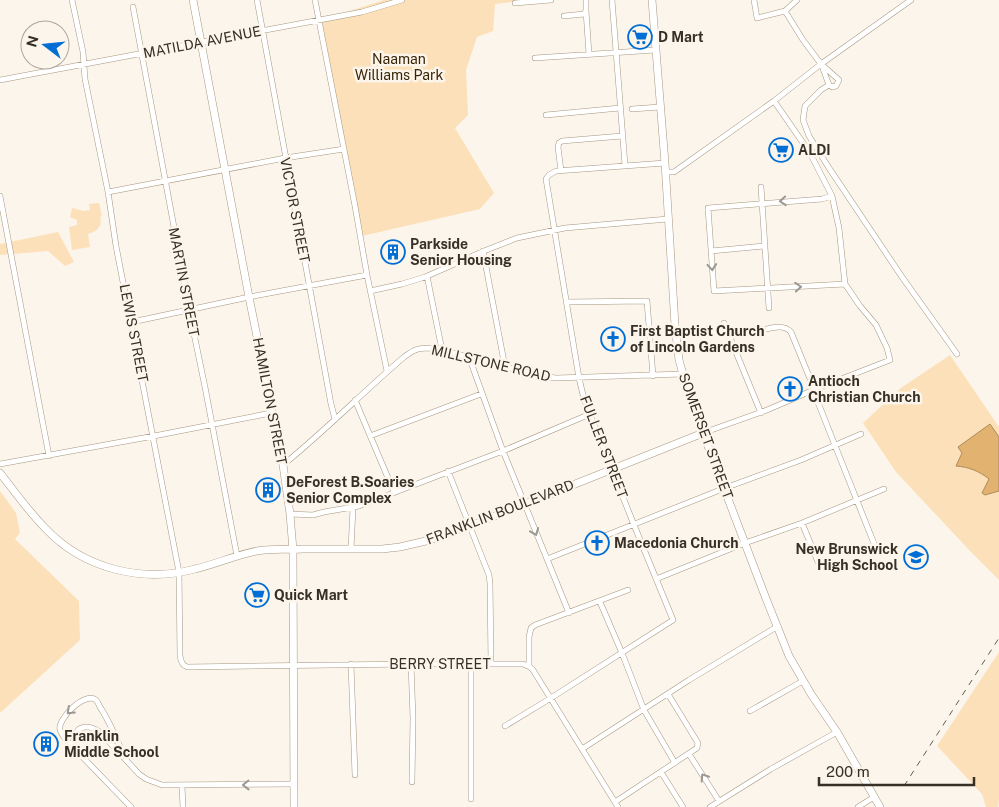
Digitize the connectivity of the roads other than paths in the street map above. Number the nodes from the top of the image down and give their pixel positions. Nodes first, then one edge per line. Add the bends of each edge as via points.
1 (72, 0) edge
2 (194, 0) edge
3 (256, 0) edge
4 (315, 0) edge
5 (402, 0) edge
6 (551, 0) edge
7 (586, 0) edge
8 (612, 0) edge
9 (652, 0) edge
10 (754, 0) edge
11 (797, 0) edge
12 (911, 0) edge
13 (515, 3) dead end
14 (133, 8) dead end
15 (586, 11) junction
16 (785, 11) junction
17 (564, 16) dead end
18 (319, 20) junction
19 (262, 31) junction
20 (201, 42) junction
21 (655, 50) junction
22 (616, 52) junction
23 (141, 53) junction
24 (590, 54) junction
25 (535, 58) dead end
26 (84, 64) junction
27 (821, 64) junction
28 (0, 80) edge
29 (829, 85) junction
30 (774, 101) junction
31 (660, 107) junction
32 (620, 108) junction
33 (632, 109) dead end
34 (546, 114) dead end
35 (622, 136) junction
36 (344, 149) junction
37 (285, 158) junction
38 (665, 163) junction
39 (625, 165) junction
40 (225, 170) junction
41 (561, 171) junction
42 (665, 172) junction
43 (166, 182) junction
44 (761, 187) dead end
45 (108, 192) junction
46 (0, 196) edge
47 (832, 196) junction
48 (762, 204) junction
49 (668, 220) junction
50 (554, 230) junction
51 (765, 246) junction
52 (483, 251) junction
53 (711, 251) junction
54 (367, 275) junction
55 (427, 276) junction
56 (845, 284) junction
57 (309, 287) junction
58 (768, 289) junction
59 (370, 290) junction
60 (249, 297) junction
61 (566, 302) junction
62 (769, 308) dead end
63 (189, 309) junction
64 (132, 322) junction
65 (724, 323) dead end
66 (767, 329) dead end
67 (442, 350) junction
68 (957, 354) dead end
69 (468, 357) junction
70 (505, 367) junction
71 (387, 371) junction
72 (683, 374) junction
73 (653, 376) junction
74 (579, 378) junction
75 (813, 390) junction
76 (481, 394) junction
77 (355, 400) junction
78 (272, 413) junction
79 (761, 413) junction
80 (590, 414) junction
81 (335, 419) junction
82 (212, 425) junction
83 (703, 433) junction
84 (861, 434) dead end
85 (154, 436) junction
86 (370, 436) junction
87 (835, 444) junction
88 (503, 451) junction
89 (49, 456) junction
90 (0, 464) edge
91 (283, 465) junction
92 (612, 470) junction
93 (448, 471) junction
94 (0, 473) edge
95 (724, 488) junction
96 (884, 489) dead end
97 (394, 492) junction
98 (856, 500) junction
99 (524, 504) junction
100 (353, 508) junction
101 (290, 514) junction
102 (802, 523) junction
103 (634, 525) junction
104 (470, 526) junction
105 (745, 544) junction
106 (875, 546) dead end
107 (351, 549) junction
108 (293, 550) junction
109 (237, 556) junction
110 (546, 559) junction
111 (818, 562) dead end
112 (179, 572) junction
113 (656, 579) junction
114 (628, 590) dead end
115 (600, 602) junction
116 (568, 613) junction
117 (778, 626) junction
118 (622, 653) junction
119 (492, 663) junction
120 (351, 664) junction
121 (411, 664) junction
122 (471, 664) junction
123 (184, 666) joint
124 (293, 666) junction
125 (529, 666) junction
126 (804, 682) junction
127 (668, 694) junction
128 (550, 698) junction
129 (644, 710) junction
130 (750, 711) dead end
131 (505, 726) dead end
132 (837, 732) junction
133 (72, 746) junction
134 (582, 749) junction
135 (689, 754) junction
136 (128, 763) junction
137 (676, 763) junction
138 (661, 772) junction
139 (355, 774) dead end
140 (412, 782) dead end
141 (294, 784) junction
142 (182, 786) junction
143 (471, 798) dead end
144 (874, 798) junction
145 (719, 801) junction
146 (617, 805) edge
147 (131, 807) edge
148 (182, 807) edge
149 (294, 807) edge
150 (683, 807) edge
151 (710, 807) edge
152 (858, 807) edge
153 (880, 807) edge

1 - 26 street, LEWIS STREET
2 - 20 main road, HAMILTON STREET
3 - 19 street, VICTOR STREET
4 - 18 street
5 - 18 street, MATILDA AVENUE
6 - 13 street
7 - 15 street
8 - 22 street
9 - 21 main road, SOMERSET STREET
10 - 16 street via 757,18
11 - 16 street
12 - 27 street
14 - 23 street, MARTIN STREET
15 - 17 street
15 - 24 street
16 - 27 street
18 - 19 street, MATILDA AVENUE
18 - 36 street
19 - 20 street, MATILDA AVENUE
19 - 37 street, VICTOR STREET
20 - 23 street, MATILDA AVENUE
20 - 40 main road, HAMILTON STREET
21 - 22 street
21 - 31 main road, SOMERSET STREET
22 - 24 street
22 - 32 street
23 - 26 street, MATILDA AVENUE
23 - 43 street, MARTIN STREET
24 - 25 street
26 - 28 street, MATILDA AVENUE
26 - 45 street, LEWIS STREET
27 - 29 street
27 - 29 street via 839,80 836,86
27 - 30 street
29 - 68 street via 805,106 803,120 809,136
30 - 42 street via 674,172
30 - 47 street via 810,153
31 - 33 street
31 - 38 main road, SOMERSET STREET
32 - 34 street
32 - 35 street
35 - 39 street
35 - 41 street via 559,142
36 - 37 street
36 - 54 street
37 - 40 street
37 - 57 street, VICTOR STREET
38 - 39 street
38 - 42 main road, SOMERSET STREET
39 - 41 street
40 - 43 street
40 - 60 main road, HAMILTON STREET
41 - 50 street, FULLER STREET via 546,177
42 - 49 main road, SOMERSET STREET
43 - 45 street
43 - 63 street, MARTIN STREET
44 - 48 street
45 - 64 street, LEWIS STREET
46 - 89 street
47 -> 48 street
47 - 56 street
48 - 51 street
48 - 53 street via 708,208
49 - 50 street
49 - 72 main road, SOMERSET STREET via 675,325
50 - 52 street via 517,238
50 - 61 street, FULLER STREET
51 - 53 street
51 - 58 street
52 - 55 street
52 - 70 street
53 -> 58 street via 714,291
54 - 57 street
54 - 59 street
55 - 59 street
55 - 67 street
58 -> 56 street
56 - 75 street via 876,325 890,360
57 - 60 street
57 - 81 street, VICTOR STREET
58 - 62 street
59 - 71 street
60 - 63 street
60 - 78 main road, HAMILTON STREET
61 - 73 street via 647,301
61 - 74 street, FULLER STREET
63 - 64 street
63 - 82 street, MARTIN STREET
64 - 85 street, LEWIS STREET
65 - 79 street
66 - 75 street via 779,327 791,332
67 - 69 street, MILLSTONE ROAD
67 - 71 street, MILLSTONE ROAD via 420,348 412,351
69 - 70 street, MILLSTONE ROAD
69 - 76 street
70 - 74 street, MILLSTONE ROAD via 541,376
71 - 77 street, MILLSTONE ROAD
72 - 73 street, MILLSTONE ROAD
72 - 83 main road, SOMERSET STREET
73 - 74 street, MILLSTONE ROAD
74 - 80 street, FULLER STREET
75 - 79 street
75 - 87 street
76 - 86 street
76 - 88 street
77 - 81 street, MILLSTONE ROAD
77 - 86 street
78 - 82 street
78 - 91 main road, HAMILTON STREET
79 - 83 street
80 - 88 street
80 - 92 street, FULLER STREET
81 - 91 street, MILLSTONE ROAD
82 - 85 street
82 - 109 street, MARTIN STREET
83 - 92 main road, FRANKLIN BOULEVARD
83 - 95 main road, SOMERSET STREET
84 - 87 street
85 - 89 street
85 - 112 street, LEWIS STREET
86 - 97 street
87 - 95 street
87 - 98 street
88 - 93 street
88 - 99 street
89 - 90 street
91 - 101 main road, HAMILTON STREET
92 - 99 main road, FRANKLIN BOULEVARD
92 - 103 street, FULLER STREET
93 - 97 street
93 - 104 street
94 - 112 main road, FRANKLIN BOULEVARD via 47,530 86,559 115,570 138,574
95 - 103 street
95 - 105 main road, SOMERSET STREET
96 - 98 street
97 - 100 street
98 - 102 street
98 - 106 street
99 - 104 main road, FRANKLIN BOULEVARD
99 -> 110 street
100 - 101 street via 311,515
100 - 107 street
101 - 108 main road, HAMILTON STREET
102 - 105 street
102 - 111 street
103 - 110 street
103 - 113 street, FULLER STREET
104 - 107 main road, FRANKLIN BOULEVARD via 400,547
104 - 119 street via 490,583
105 - 113 street
105 - 117 main road, SOMERSET STREET
107 - 108 main road, FRANKLIN BOULEVARD
108 - 109 main road, FRANKLIN BOULEVARD via 259,551
108 - 124 main road, HAMILTON STREET
109 - 112 main road, FRANKLIN BOULEVARD
110 - 116 street
112 - 123 street, LEWIS STREET via 180,656
113 - 118 street, FULLER STREET via 673,620
114 - 115 street
115 - 116 street
115 - 118 street
116 - 125 street via 531,628
117 - 126 main road, SOMERSET STREET via 789,656
117 - 127 street
118 - 128 street
118 - 129 street
119 - 122 street, BERRY STREET
119 - 125 street, BERRY STREET
120 - 121 street, BERRY STREET
120 - 124 street, BERRY STREET
120 - 139 street
121 - 122 street, BERRY STREET
121 - 140 street
122 - 143 street
123 - 124 street, BERRY STREET
124 - 141 main road, HAMILTON STREET
125 - 128 street
126 - 130 street
126 - 132 main road, SOMERSET STREET
127 - 129 street
127 - 135 street via 698,742 697,748
128 - 131 street
128 - 134 street
129 - 134 street
129 - 137 street
132 - 144 main road, SOMERSET STREET
132 - 145 street
133 - 136 street via 77,731 87,727 96,729
136 -> 133 street via 104,712 96,700 90,698 82,700 61,722 60,731
133 - 147 street
134 - 146 street
135 - 137 street
145 -> 135 street
136 - 142 street via 157,784
137 - 138 street
138 - 146 street
138 - 150 street
141 -> 142 street
141 - 149 main road, HAMILTON STREET
142 - 148 street
144 - 152 street
144 - 153 main road, SOMERSET STREET
145 - 151 street

